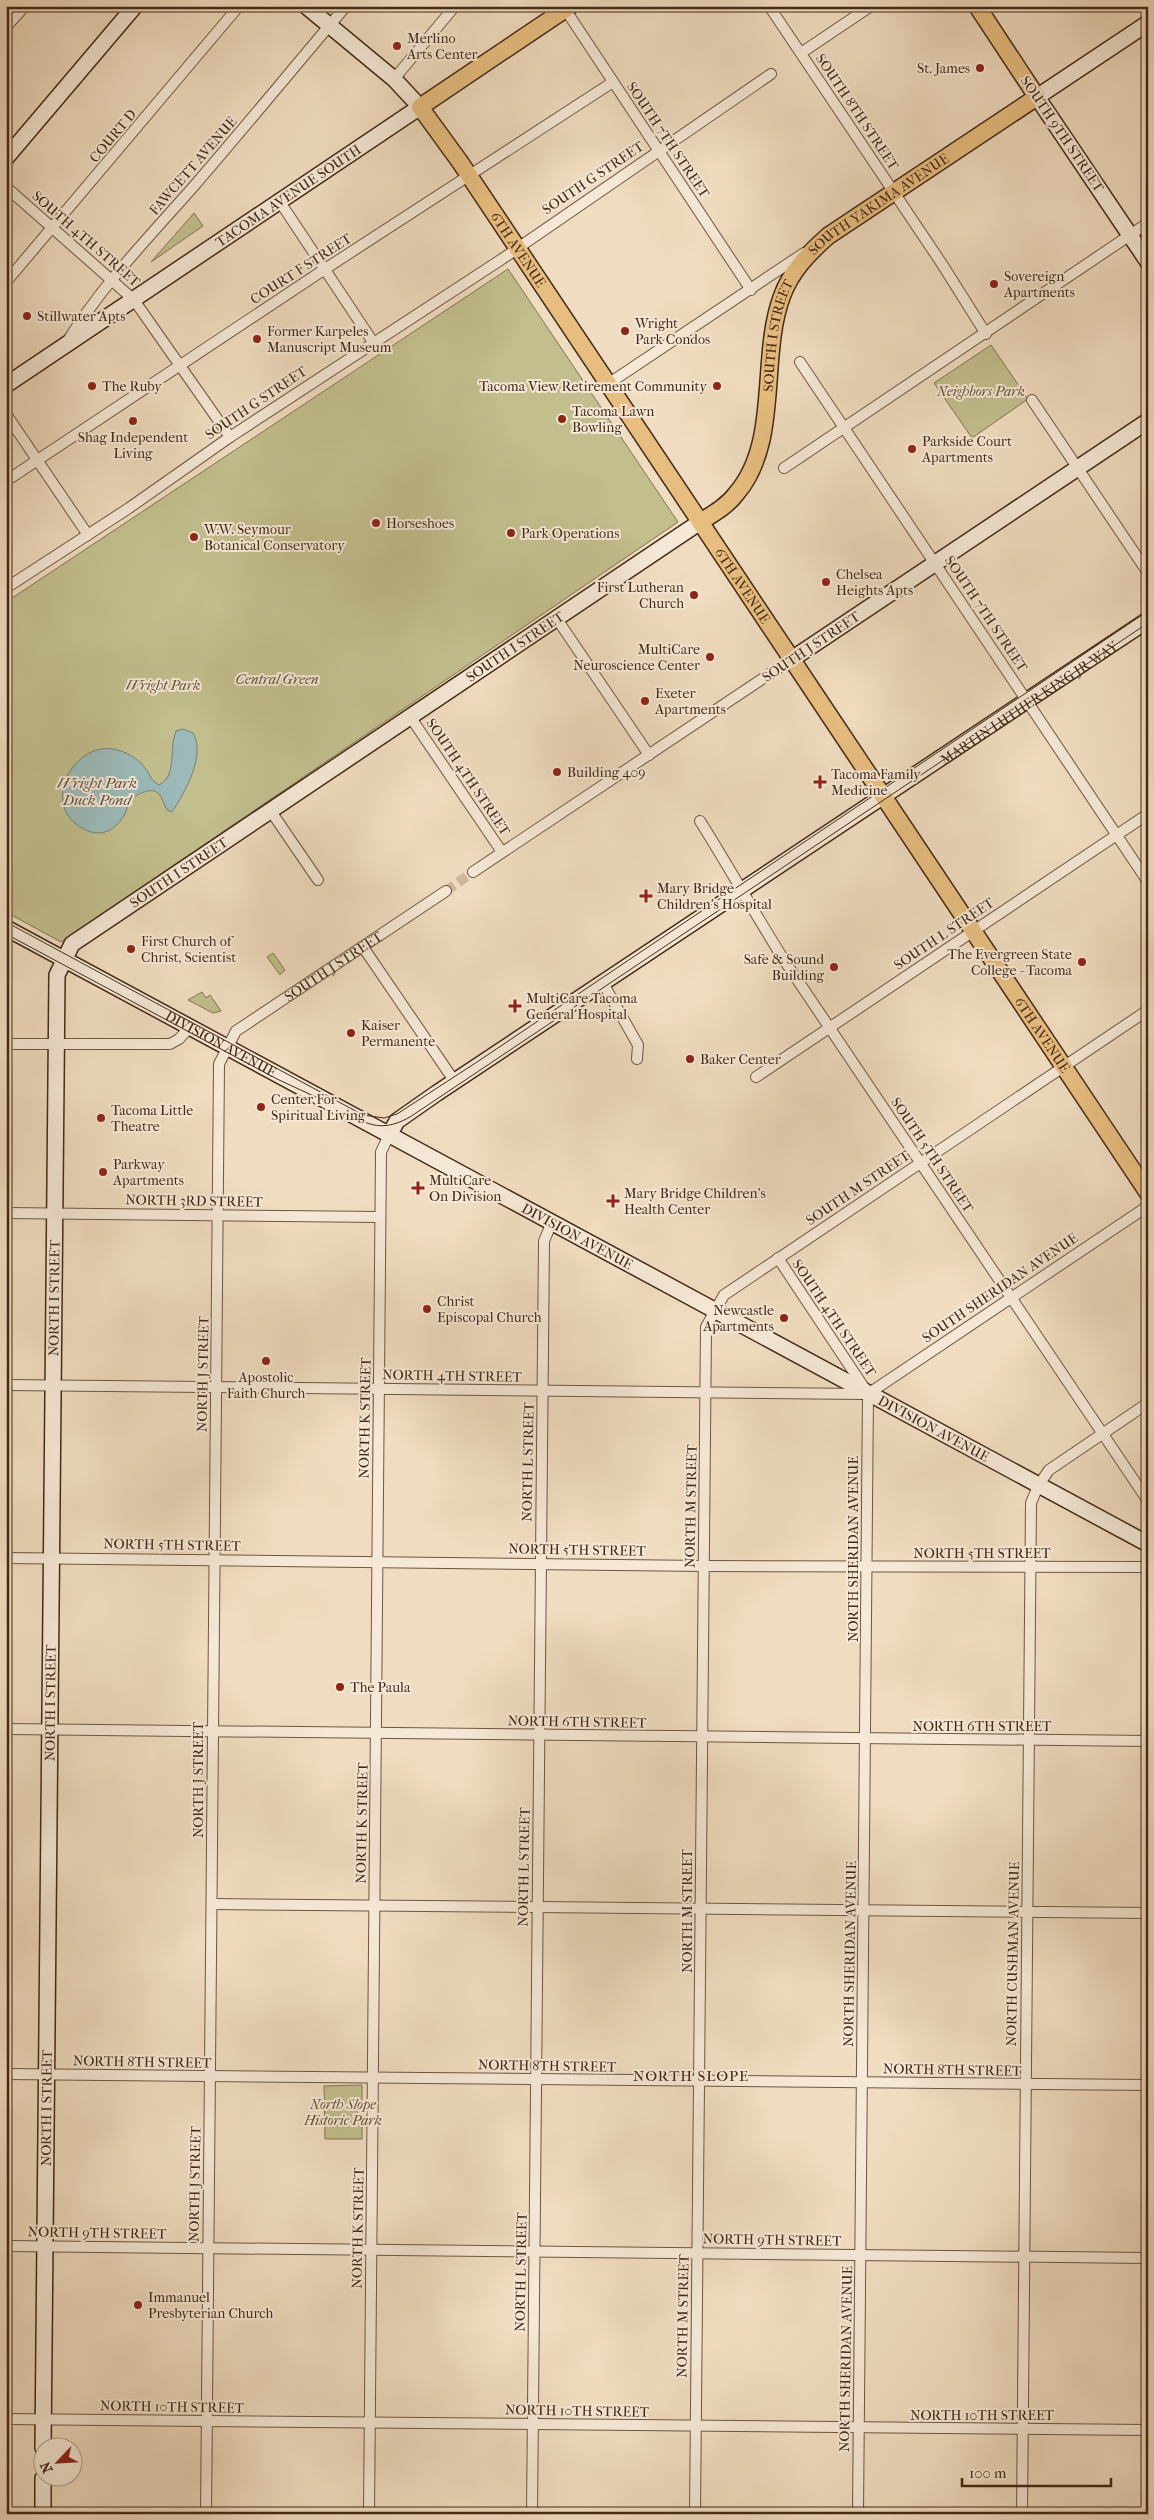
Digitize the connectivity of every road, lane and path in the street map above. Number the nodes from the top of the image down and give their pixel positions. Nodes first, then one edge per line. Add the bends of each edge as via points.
1 (25, 6) edge
2 (135, 6) edge
3 (239, 6) edge
4 (306, 6) edge
5 (346, 6) edge
6 (455, 6) edge
7 (769, 6) edge
8 (871, 6) edge
9 (977, 6) edge
10 (566, 7) edge
11 (1148, 23) edge
12 (6, 27) edge
13 (330, 27) junction
14 (801, 53) junction
15 (771, 74) dead end
16 (394, 79) junction
17 (613, 82) junction
18 (1037, 97) junction
19 (420, 107) junction
20 (658, 151) junction
21 (6, 158) edge
22 (469, 176) junction
23 (6, 187) edge
24 (894, 193) junction
25 (280, 202) junction
26 (1148, 223) edge
27 (52, 228) junction
28 (1130, 235) junction
29 (828, 236) junction
30 (517, 248) junction
31 (1148, 262) edge
32 (325, 269) junction
33 (113, 279) junction
34 (6, 282) edge
35 (751, 290) junction
36 (134, 300) junction
37 (986, 334) junction
38 (373, 342) junction
39 (64, 346) junction
40 (800, 362) dead end
41 (181, 365) junction
42 (608, 384) junction
43 (6, 385) edge
44 (1032, 400) dead end
45 (6, 414) edge
46 (1148, 421) edge
47 (844, 427) junction
48 (230, 437) junction
49 (37, 461) junction
50 (784, 468) dead end
51 (1078, 468) junction
52 (6, 481) edge
53 (700, 522) junction
54 (88, 535) junction
55 (935, 564) junction
56 (1148, 573) edge
57 (6, 588) edge
58 (557, 619) junction
59 (1148, 620) edge
60 (792, 659) junction
61 (1028, 701) junction
62 (411, 718) junction
63 (649, 754) junction
64 (884, 794) junction
65 (270, 810) junction
66 (1148, 814) edge
67 (700, 821) dead end
68 (1116, 835) junction
69 (502, 852) junction
70 (473, 872) tunnel mouth
71 (318, 880) dead end
72 (1148, 882) edge
73 (446, 890) tunnel mouth
74 (742, 890) junction
75 (6, 928) edge
76 (973, 931) junction
77 (363, 947) junction
78 (64, 960) junction
79 (603, 983) junction
80 (1148, 1010) edge
81 (190, 1027) junction
82 (830, 1027) junction
83 (56, 1043) junction
84 (6, 1044) edge
85 (226, 1047) junction
86 (637, 1059) dead end
87 (1064, 1067) junction
88 (756, 1077) dead end
89 (455, 1082) junction
90 (389, 1135) junction
91 (921, 1162) junction
92 (1148, 1193) edge
93 (1148, 1206) edge
94 (6, 1213) edge
95 (55, 1214) junction
96 (218, 1215) junction
97 (380, 1217) junction
98 (552, 1222) junction
99 (778, 1258) junction
100 (1011, 1298) junction
101 (715, 1311) junction
102 (6, 1385) edge
103 (53, 1386) junction
104 (216, 1388) junction
105 (379, 1389) junction
106 (542, 1390) junction
107 (705, 1392) junction
108 (868, 1394) junction
109 (1148, 1403) edge
110 (1102, 1434) junction
111 (1038, 1486) junction
112 (1148, 1501) edge
113 (1148, 1544) edge
114 (6, 1558) edge
115 (51, 1558) junction
116 (214, 1559) junction
117 (377, 1561) junction
118 (541, 1563) junction
119 (704, 1566) junction
120 (867, 1566) junction
121 (1030, 1567) junction
122 (1148, 1567) edge
123 (6, 1729) edge
124 (50, 1730) junction
125 (212, 1732) junction
126 (376, 1733) junction
127 (539, 1735) junction
128 (702, 1737) junction
129 (866, 1738) junction
130 (1029, 1740) junction
131 (1148, 1741) edge
132 (212, 1904) junction
133 (375, 1906) junction
134 (538, 1908) junction
135 (700, 1909) junction
136 (864, 1910) junction
137 (1028, 1912) junction
138 (1148, 1913) edge
139 (6, 2074) edge
140 (46, 2074) junction
141 (210, 2077) junction
142 (373, 2078) junction
143 (536, 2080) junction
144 (699, 2081) junction
145 (862, 2083) junction
146 (1026, 2084) junction
147 (1148, 2086) edge
148 (6, 2246) edge
149 (45, 2246) junction
150 (208, 2248) junction
151 (372, 2250) junction
152 (535, 2252) junction
153 (698, 2253) junction
154 (861, 2255) junction
155 (1024, 2257) junction
156 (1148, 2258) edge
157 (6, 2419) edge
158 (44, 2419) junction
159 (207, 2421) junction
160 (370, 2422) junction
161 (533, 2424) junction
162 (696, 2426) junction
163 (859, 2428) junction
164 (1022, 2429) junction
165 (1148, 2430) edge
166 (43, 2438) edge
167 (43, 2488) edge
168 (43, 2514) edge
169 (206, 2514) edge
170 (369, 2514) edge
171 (532, 2514) edge
172 (695, 2514) edge
173 (858, 2514) edge
174 (1022, 2514) edge

1 - 12 street
2 - 21 main road
3 - 27 street, COURT D
4 - 13 main road, 6TH AVENUE
5 - 13 street, FAWCETT AVENUE
6 - 16 street
7 - 14 street, SOUTH 8TH STREET
8 - 14 street
9 - 18 main road, SOUTH 9TH STREET
10 - 17 street, SOUTH 7TH STREET
10 - 19 main road, TACOMA AVENUE SOUTH
11 - 18 main road, SOUTH YAKIMA AVENUE
13 - 16 main road, 6TH AVENUE
13 - 33 street, FAWCETT AVENUE
14 - 24 street, SOUTH 8TH STREET
15 - 20 street, SOUTH G STREET
16 - 19 main road, 6TH AVENUE
17 - 20 street, SOUTH 7TH STREET
17 - 22 street, COURT F STREET
18 - 24 main road, SOUTH YAKIMA AVENUE
18 - 28 main road, SOUTH 9TH STREET
19 - 22 main road, 6TH AVENUE
19 - 25 main road, TACOMA AVENUE SOUTH
20 - 30 street, SOUTH G STREET
20 - 35 street, SOUTH 7TH STREET
22 - 30 main road, 6TH AVENUE
22 - 32 street, COURT F STREET
23 - 27 street, SOUTH 4TH STREET
24 - 29 main road, SOUTH YAKIMA AVENUE
24 - 37 street, SOUTH 8TH STREET
25 - 32 street
25 - 36 main road, TACOMA AVENUE SOUTH
26 - 28 street
27 - 33 street, SOUTH 4TH STREET
27 - 34 street, COURT D
28 - 31 main road, SOUTH 9TH STREET
28 - 37 street
29 - 35 street, SOUTH YAKIMA AVENUE
29 - 53 main road, SOUTH I STREET via 802,262 782,295 755,461 736,495
30 - 38 street, SOUTH G STREET
30 - 42 main road, 6TH AVENUE
32 - 38 street
32 - 41 street, COURT F STREET
33 - 36 street, SOUTH 4TH STREET
33 - 39 street, FAWCETT AVENUE via 84,314
35 - 42 street, SOUTH YAKIMA AVENUE
36 - 39 main road, TACOMA AVENUE SOUTH
36 - 41 street, SOUTH 4TH STREET
37 - 47 street
38 - 48 street, SOUTH G STREET
39 - 43 main road, TACOMA AVENUE SOUTH
40 - 47 street, SOUTH 7TH STREET
41 - 48 street, SOUTH 4TH STREET
41 - 49 street, COURT F STREET
42 - 53 main road, 6TH AVENUE
44 - 51 street
45 - 49 street
46 - 51 main road, SOUTH J STREET
47 - 50 street
47 - 55 street, SOUTH 7TH STREET
48 - 54 street, SOUTH G STREET
49 - 52 street, COURT F STREET
49 - 54 street
51 - 55 main road, SOUTH J STREET
51 - 56 street
53 - 58 main road, SOUTH I STREET
53 - 60 main road, 6TH AVENUE
54 - 57 street, SOUTH G STREET
55 - 60 main road, SOUTH J STREET
55 - 61 street, SOUTH 7TH STREET
58 - 62 main road, SOUTH I STREET
58 - 63 street
59 - 61 main road, MARTIN LUTHER KING JR WAY
60 - 63 street, SOUTH J STREET
60 - 64 main road, 6TH AVENUE
61 - 64 main road, MARTIN LUTHER KING JR WAY
61 - 68 street, SOUTH 7TH STREET
62 - 65 main road, SOUTH I STREET
62 - 69 street, SOUTH 4TH STREET
63 - 69 street, SOUTH J STREET
64 - 74 main road, MARTIN LUTHER KING JR WAY
64 - 76 main road, 6TH AVENUE
65 - 71 street
65 - 78 main road, SOUTH I STREET via 72,944
66 - 68 street, SOUTH L STREET
67 - 74 street, SOUTH 5TH STREET
68 - 72 street, SOUTH 7TH STREET
68 - 76 street, SOUTH L STREET
69 - 70 street, SOUTH J STREET
73 - 77 street, SOUTH J STREET
74 - 79 main road, MARTIN LUTHER KING JR WAY
74 - 82 street, SOUTH 5TH STREET via 748,904
75 - 78 main road, DIVISION AVENUE
76 - 82 street, SOUTH L STREET
76 - 87 main road, 6TH AVENUE
77 - 85 street, SOUTH J STREET via 236,1031
77 - 89 street
78 - 81 main road, DIVISION AVENUE
78 - 83 main road, NORTH I STREET via 57,975
79 - 86 street via 638,1045
79 - 89 main road, MARTIN LUTHER KING JR WAY
80 - 87 street, SOUTH M STREET
81 - 83 street via 170,1044
81 - 85 main road, DIVISION AVENUE
82 - 88 street, SOUTH L STREET
82 - 91 street, SOUTH 5TH STREET
83 - 84 street
83 - 95 main road, NORTH I STREET
85 - 90 main road, DIVISION AVENUE
85 - 96 street, NORTH J STREET via 219,1064
87 - 91 street, SOUTH M STREET
87 - 92 main road, 6TH AVENUE
89 - 90 main road, MARTIN LUTHER KING JR WAY via 397,1121
90 - 97 street, NORTH K STREET via 381,1152
90 - 98 main road, DIVISION AVENUE
91 - 99 street, SOUTH M STREET
91 - 100 street, SOUTH 5TH STREET
93 - 100 street, SOUTH SHERIDAN AVENUE
94 - 95 street, NORTH 3RD STREET
95 - 96 street, NORTH 3RD STREET
95 - 103 main road, NORTH I STREET
96 - 97 street, NORTH 3RD STREET
96 - 104 street, NORTH J STREET
97 - 105 street, NORTH K STREET
98 - 101 main road, DIVISION AVENUE
98 - 106 street, NORTH L STREET via 544,1241
99 - 101 street, SOUTH M STREET via 724,1295
99 - 108 street, SOUTH 4TH STREET
100 - 108 street, SOUTH SHERIDAN AVENUE
100 - 110 street, SOUTH 5TH STREET
101 - 107 street, NORTH M STREET via 706,1327
101 - 108 main road, DIVISION AVENUE
102 - 103 street, NORTH 4TH STREET
103 - 104 street, NORTH 4TH STREET
103 - 115 main road, NORTH I STREET
104 - 105 street, NORTH 4TH STREET
104 - 116 street, NORTH J STREET
105 - 106 street, NORTH 4TH STREET
105 - 117 street, NORTH K STREET
106 - 107 street, NORTH 4TH STREET
106 - 118 street, NORTH L STREET
107 - 108 street, NORTH 4TH STREET
107 - 119 street, NORTH M STREET
108 - 111 main road, DIVISION AVENUE
108 - 120 street, NORTH SHERIDAN AVENUE
109 - 110 street
110 - 111 street via 1049,1470
110 - 112 street, SOUTH 5TH STREET
111 - 113 main road, DIVISION AVENUE
111 - 121 street, NORTH CUSHMAN AVENUE via 1031,1503
114 - 115 street, NORTH 5TH STREET
115 - 116 street, NORTH 5TH STREET
115 - 124 main road, NORTH I STREET
116 - 117 street, NORTH 5TH STREET
116 - 125 street, NORTH J STREET
117 - 118 street, NORTH 5TH STREET
117 - 126 street, NORTH K STREET
118 - 119 street, NORTH 5TH STREET
118 - 127 street, NORTH L STREET
119 - 120 street, NORTH 5TH STREET
119 - 128 street, NORTH M STREET
120 - 121 street, NORTH 5TH STREET
120 - 129 street, NORTH SHERIDAN AVENUE
121 - 122 street, NORTH 5TH STREET
121 - 130 street, NORTH CUSHMAN AVENUE
123 - 124 street, NORTH 6TH STREET
124 - 125 street, NORTH 6TH STREET
124 - 140 main road, NORTH I STREET
125 - 126 street, NORTH 6TH STREET
125 - 132 street, NORTH J STREET
126 - 127 street, NORTH 6TH STREET
126 - 133 street, NORTH K STREET
127 - 128 street, NORTH 6TH STREET
127 - 134 street, NORTH L STREET
128 - 129 street, NORTH 6TH STREET
128 - 135 street, NORTH M STREET
129 - 130 street, NORTH 6TH STREET
129 - 136 street, NORTH SHERIDAN AVENUE
130 - 131 street, NORTH 6TH STREET
130 - 137 street, NORTH CUSHMAN AVENUE
132 - 133 street
132 - 141 street, NORTH J STREET
133 - 134 street
133 - 142 street, NORTH K STREET
134 - 135 street
134 - 143 street, NORTH L STREET
135 - 136 street
135 - 144 street, NORTH M STREET
136 - 137 street
136 - 145 street, NORTH SHERIDAN AVENUE
137 - 138 street
137 - 146 street, NORTH CUSHMAN AVENUE
139 - 140 street, NORTH 8TH STREET
140 - 141 street, NORTH 8TH STREET
140 - 149 main road, NORTH I STREET
141 - 142 street, NORTH 8TH STREET
141 - 150 street, NORTH J STREET
142 - 143 street, NORTH 8TH STREET
142 - 151 street, NORTH K STREET
143 - 144 street, NORTH 8TH STREET
143 - 152 street, NORTH L STREET
144 - 145 street, NORTH 8TH STREET
144 - 153 street, NORTH M STREET
145 - 146 street, NORTH 8TH STREET
145 - 154 street, NORTH SHERIDAN AVENUE
146 - 147 street, NORTH 8TH STREET
146 - 155 street, NORTH CUSHMAN AVENUE
148 - 149 street, NORTH 9TH STREET
149 - 150 street, NORTH 9TH STREET
149 - 158 main road, NORTH I STREET
150 - 151 street, NORTH 9TH STREET
150 - 159 street, NORTH J STREET
151 - 152 street, NORTH 9TH STREET
151 - 160 street, NORTH K STREET
152 - 153 street, NORTH 9TH STREET
152 - 161 street, NORTH L STREET
153 - 154 street, NORTH 9TH STREET
153 - 162 street, NORTH M STREET
154 - 155 street, NORTH 9TH STREET
154 - 163 street, NORTH SHERIDAN AVENUE
155 - 156 street, NORTH 9TH STREET
155 - 164 street, NORTH CUSHMAN AVENUE
157 - 158 street, NORTH 10TH STREET
158 - 159 street, NORTH 10TH STREET
158 - 166 main road, NORTH I STREET
159 - 160 street, NORTH 10TH STREET
159 - 169 street, NORTH J STREET
160 - 161 street, NORTH 10TH STREET
160 - 170 street, NORTH K STREET
161 - 162 street, NORTH 10TH STREET
161 - 171 street, NORTH L STREET
162 - 163 street, NORTH 10TH STREET
162 - 172 street, NORTH M STREET
163 - 164 street, NORTH 10TH STREET
163 - 173 street, NORTH SHERIDAN AVENUE
164 - 165 street, NORTH 10TH STREET
164 - 174 street, NORTH CUSHMAN AVENUE
167 - 168 main road

